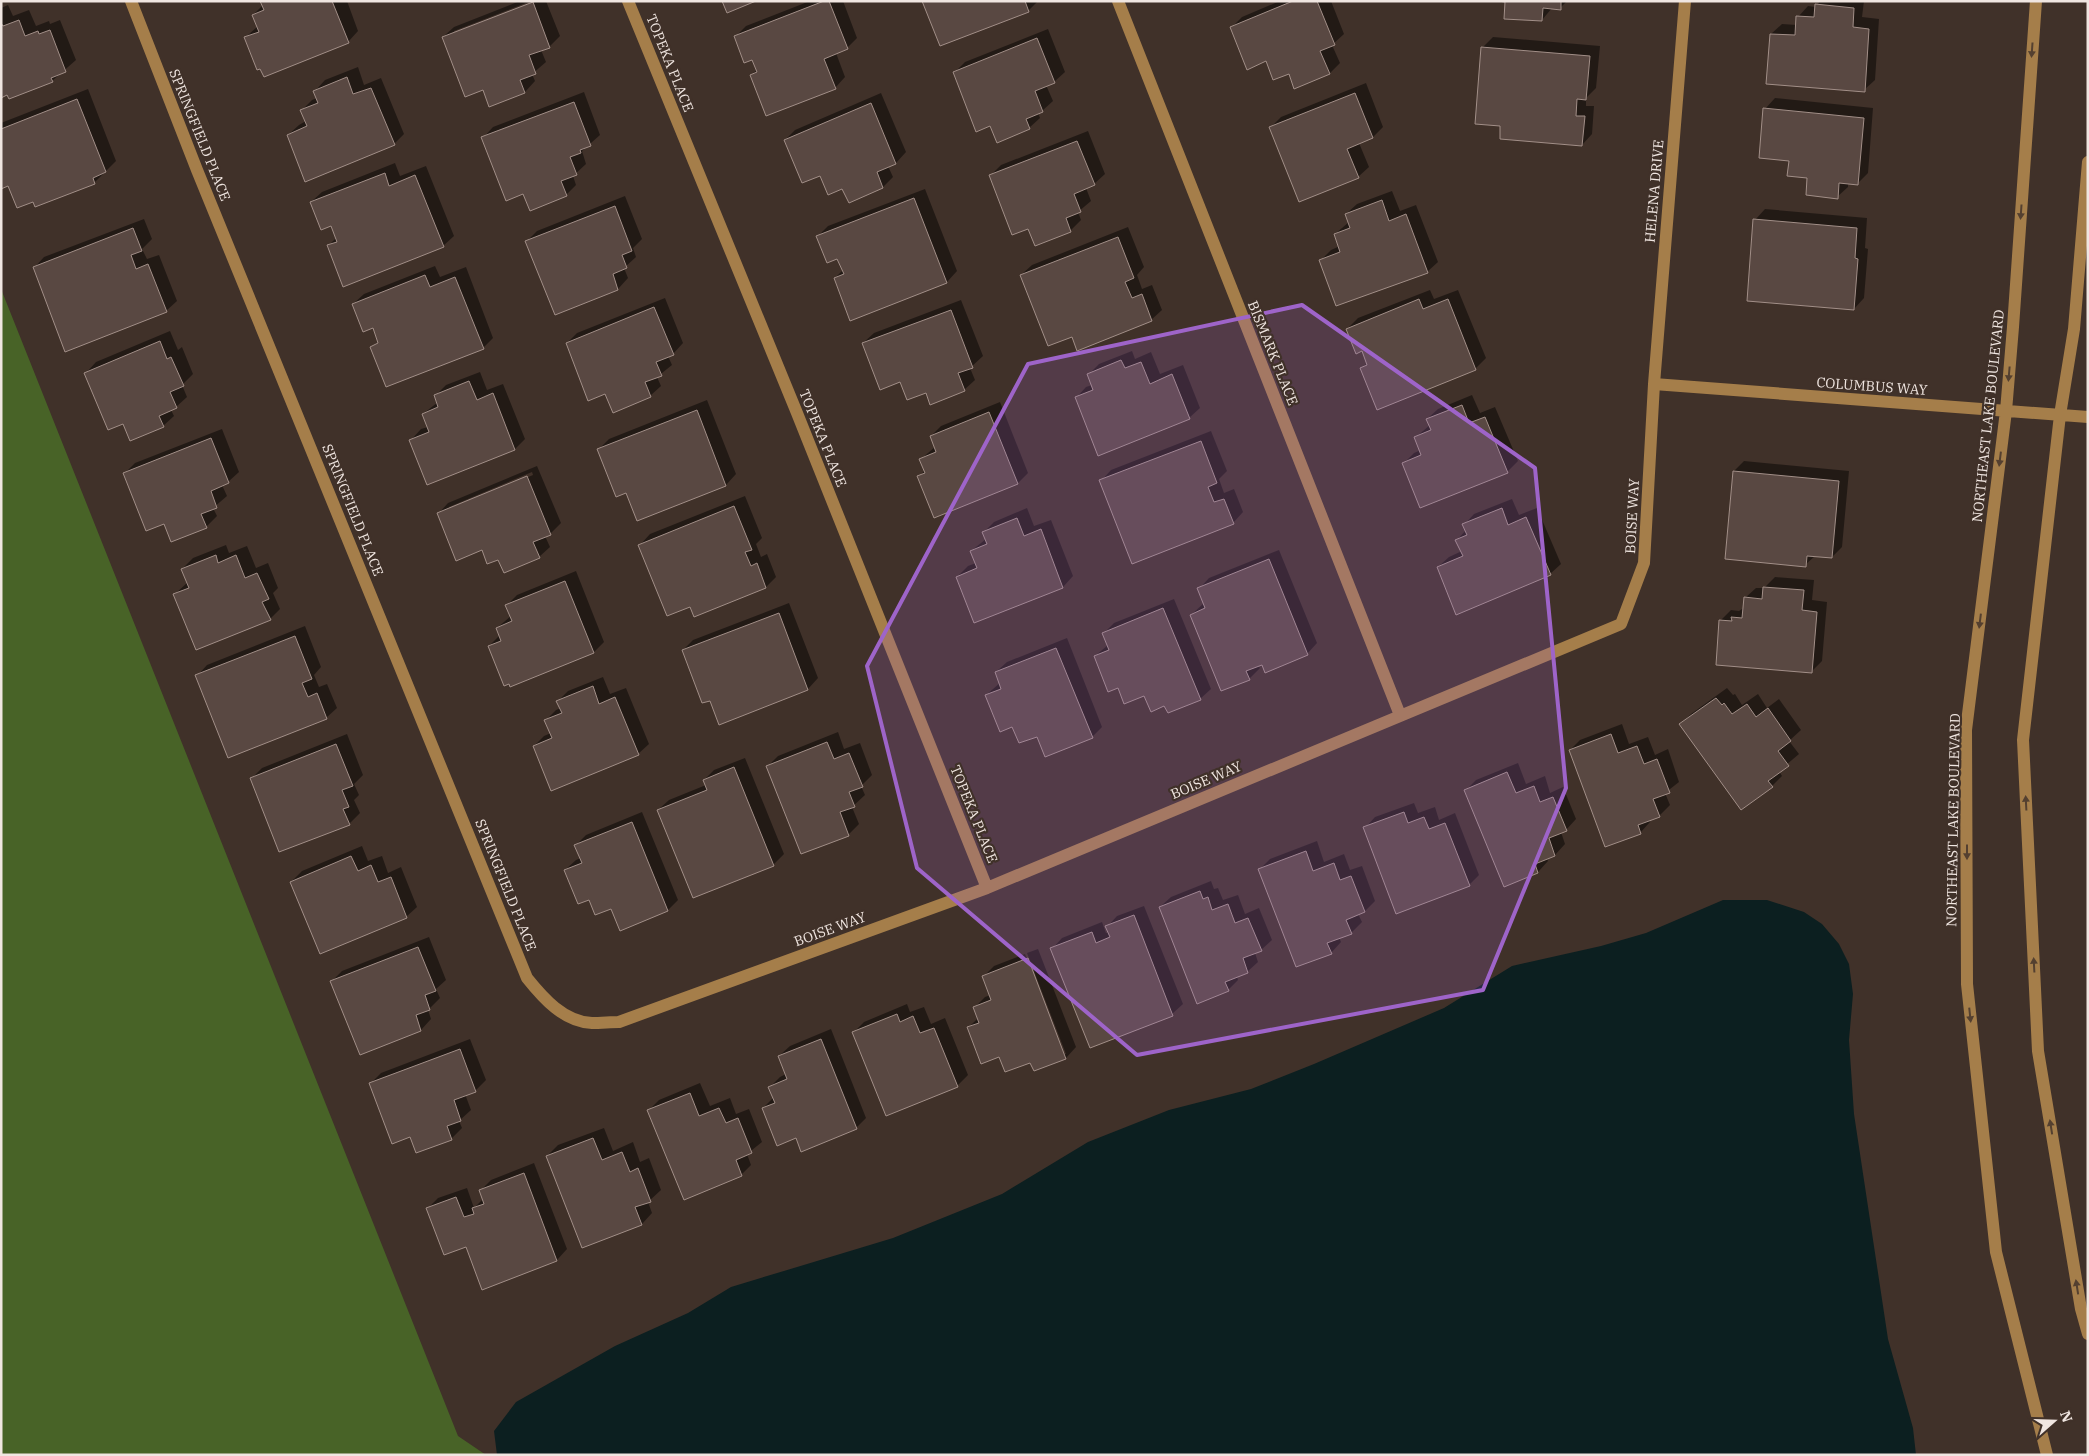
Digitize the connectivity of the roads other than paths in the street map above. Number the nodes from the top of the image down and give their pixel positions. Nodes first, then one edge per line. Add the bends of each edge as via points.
1 (131, 1) edge
2 (628, 1) edge
3 (1118, 1) edge
4 (1684, 1) edge
5 (2036, 1) edge
6 (2088, 162) edge
7 (1654, 384) junction
8 (2006, 411) junction
9 (2060, 415) junction
10 (2088, 417) edge
11 (1400, 715) junction
12 (986, 888) junction
13 (568, 1016) joint
14 (2088, 1334) edge
15 (2047, 1455) edge

1 - 13 street, SPRINGFIELD PLACE via 527,978 544,1000
2 - 12 street, TOPEKA PLACE via 801,422
3 - 11 street, BISMARK PLACE
4 - 7 street, HELENA DRIVE
5 -> 8 street, NORTHEAST LAKE BOULEVARD
6 - 9 street via 2074,329
7 - 8 street, COLUMBUS WAY
7 - 11 street, BOISE WAY via 1644,563 1621,624
8 - 9 street, COLUMBUS WAY
8 -> 15 street, NORTHEAST LAKE BOULEVARD via 1966,730 1967,984 1996,1252
9 - 10 street, COLUMBUS WAY
14 -> 9 street via 2081,1309 2038,1050 2023,740
11 - 12 street, BOISE WAY
12 - 13 street, BOISE WAY via 620,1022 590,1023

